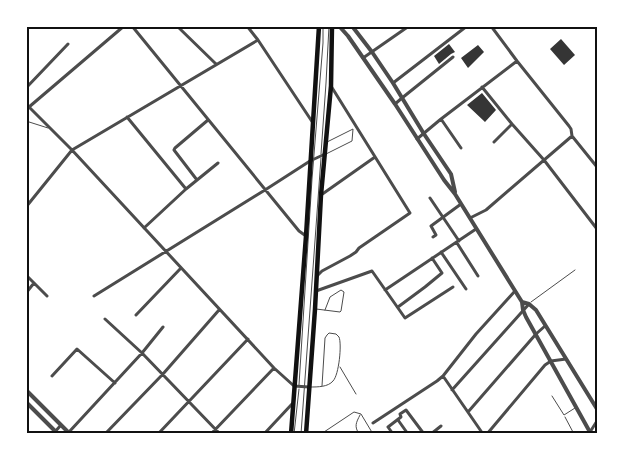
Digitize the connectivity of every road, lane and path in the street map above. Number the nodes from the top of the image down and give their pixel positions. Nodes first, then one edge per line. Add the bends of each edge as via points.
1 (124, 26) edge
2 (132, 26) edge
3 (177, 26) edge
4 (247, 26) edge
5 (319, 26) edge
6 (323, 26) edge
7 (330, 26) edge
8 (339, 26) edge
9 (352, 26) edge
10 (360, 26) edge
11 (409, 26) edge
12 (466, 26) edge
13 (491, 26) edge
14 (356, 30) junction
15 (258, 40) junction
16 (68, 44) dead end
17 (372, 52) junction
18 (453, 57) dead end
19 (363, 58) junction
20 (516, 61) junction
21 (216, 64) junction
22 (393, 83) junction
23 (180, 85) junction
24 (330, 86) junction
25 (482, 87) junction
26 (26, 88) edge
27 (402, 98) junction
28 (395, 104) junction
29 (28, 106) edge
30 (127, 117) junction
31 (441, 119) junction
32 (208, 120) junction
33 (26, 121) edge
34 (313, 124) junction
35 (512, 124) junction
36 (354, 128) junction
37 (51, 129) junction
38 (424, 134) junction
39 (572, 136) junction
40 (417, 139) junction
41 (326, 142) junction
42 (494, 142) dead end
43 (461, 148) dead end
44 (72, 150) junction
45 (323, 155) junction
46 (375, 157) junction
47 (313, 160) junction
48 (544, 160) junction
49 (218, 163) dead end
50 (597, 167) edge
51 (197, 180) junction
52 (186, 189) junction
53 (265, 190) junction
54 (455, 194) junction
55 (321, 195) junction
56 (430, 198) dead end
57 (461, 204) junction
58 (26, 207) edge
59 (444, 217) junction
60 (470, 218) junction
61 (144, 228) junction
62 (597, 228) edge
63 (476, 229) junction
64 (306, 236) junction
65 (433, 237) dead end
66 (458, 242) junction
67 (166, 252) junction
68 (441, 252) junction
69 (432, 258) junction
70 (181, 268) junction
71 (575, 270) dead end
72 (317, 275) junction
73 (26, 276) edge
74 (478, 276) dead end
75 (34, 283) junction
76 (453, 287) dead end
77 (466, 289) dead end
78 (385, 290) junction
79 (316, 291) junction
80 (515, 291) junction
81 (26, 293) edge
82 (47, 296) dead end
83 (94, 296) dead end
84 (522, 302) junction
85 (529, 304) junction
86 (398, 307) junction
87 (315, 309) junction
88 (219, 310) junction
89 (325, 310) junction
90 (524, 310) junction
91 (136, 315) dead end
92 (105, 319) dead end
93 (163, 326) dead end
94 (545, 326) junction
95 (536, 334) junction
96 (248, 339) junction
97 (142, 353) junction
98 (566, 359) junction
99 (551, 361) junction
100 (339, 366) junction
101 (274, 368) junction
102 (162, 374) junction
103 (52, 376) dead end
104 (443, 376) junction
105 (114, 383) junction
106 (297, 386) junction
107 (322, 386) junction
108 (307, 387) junction
109 (26, 390) edge
110 (452, 390) junction
111 (356, 394) dead end
112 (552, 396) dead end
113 (33, 397) junction
114 (188, 402) junction
115 (27, 403) edge
116 (293, 404) junction
117 (576, 408) junction
118 (597, 408) edge
119 (468, 412) junction
120 (361, 414) junction
121 (564, 415) junction
122 (398, 420) junction
123 (597, 421) edge
124 (373, 423) dead end
125 (61, 425) junction
126 (441, 426) dead end
127 (216, 429) junction
128 (55, 433) edge
129 (70, 433) edge
130 (591, 433) edge
131 (105, 434) edge
132 (158, 434) edge
133 (211, 434) edge
134 (220, 434) edge
135 (264, 434) edge
136 (293, 434) edge
137 (301, 434) edge
138 (306, 434) edge
139 (322, 434) edge
140 (358, 434) edge
141 (374, 434) edge
142 (393, 434) edge
143 (408, 434) edge
144 (424, 434) edge
145 (431, 434) edge
146 (483, 434) edge
147 (487, 434) edge
148 (574, 434) edge

1 - 29 street
2 - 23 street
3 - 21 street
4 - 15 street
5 - 34 main road
6 - 47 lane
7 - 24 main road
7 - 45 lane
8 - 19 street
9 - 14 street
10 - 14 street
11 - 17 street
12 - 22 street
13 - 20 street
14 - 17 street
15 - 21 street
15 - 34 street
16 - 26 street
17 - 19 street
17 - 22 street
18 - 27 street
19 - 28 street
20 - 25 street
20 - 39 street via 572,129
21 - 23 street
22 - 27 street
23 - 30 street
23 - 32 street
24 - 36 street
24 - 41 main road
25 - 31 street
25 - 35 street
27 - 28 street
27 - 38 street
28 - 40 street
29 - 37 street
30 - 44 street
30 - 52 street
31 - 38 street
31 - 43 street
32 - 51 street via 174,150
32 - 53 street
33 - 37 lane
34 - 47 main road
35 - 42 street
35 - 48 street
36 - 41 lane
36 - 45 lane via 352,141
36 - 46 street
37 - 44 street
38 - 40 street
38 - 54 street via 451,174
39 - 48 street
39 - 50 street
40 - 54 street
41 - 45 main road
44 - 58 street
44 - 61 street
45 - 47 street
45 - 55 main road
45 - 108 lane
46 - 55 street
46 - 72 street via 410,213
47 - 53 street
47 - 64 main road
47 - 106 lane
48 - 60 street via 486,210
48 - 62 street
49 - 51 street
51 - 52 street
52 - 61 street
53 - 64 street
53 - 67 street
54 - 57 street
55 - 72 main road
56 - 59 street
57 - 59 street
57 - 60 street
59 - 65 street via 431,226 436,235
59 - 66 street
60 - 63 street
61 - 67 street
63 - 66 street
63 - 80 street
64 - 106 main road
66 - 68 street
66 - 74 street
67 - 70 street
67 - 83 street
68 - 69 street
68 - 77 street
69 - 78 street
69 - 86 street via 442,273
70 - 88 street
70 - 91 street
71 - 85 lane
72 - 79 main road
73 - 75 street
75 - 81 street
75 - 82 street
76 - 86 street via 405,318
78 - 79 street via 372,271
78 - 86 street
79 - 87 main road
80 - 84 street
80 - 104 street
84 - 85 street
84 - 90 street
85 - 90 street
85 - 94 street
87 - 89 lane
87 - 108 main road
88 - 96 street
88 - 102 street
89 - 89 lane via 341,311 343,290 330,296
90 - 95 street
90 - 110 street
92 - 97 street
93 - 97 street
94 - 95 street
94 - 98 street
95 - 99 street
95 - 119 street
96 - 101 street
96 - 114 street
97 - 102 street
97 - 105 street
98 - 99 street
98 - 118 street
99 - 117 street
99 - 147 street
100 - 107 lane via 333,382
100 - 107 lane via 340,339 336,334 326,334
100 - 111 lane
101 - 106 street
101 - 127 street
102 - 114 street
102 - 131 street
103 - 105 street via 77,349
104 - 110 street
104 - 124 street
105 - 129 street
106 - 108 street
106 - 116 main road
106 - 136 lane
107 - 108 lane
108 - 137 lane
108 - 138 main road
109 - 113 street
110 - 119 street
112 - 121 lane
113 - 115 street
113 - 125 street
114 - 127 street
114 - 132 street
115 - 128 street
116 - 135 street
116 - 136 main road
117 - 121 lane
117 - 130 street
119 - 146 street
120 - 139 lane via 354,412
120 - 140 lane via 355,423
120 - 141 lane
121 - 148 lane
122 - 142 street via 388,427
122 - 143 street
122 - 144 street via 400,414 407,410
123 - 130 street
125 - 128 street
125 - 129 street
126 - 145 street
127 - 133 street
127 - 134 street

